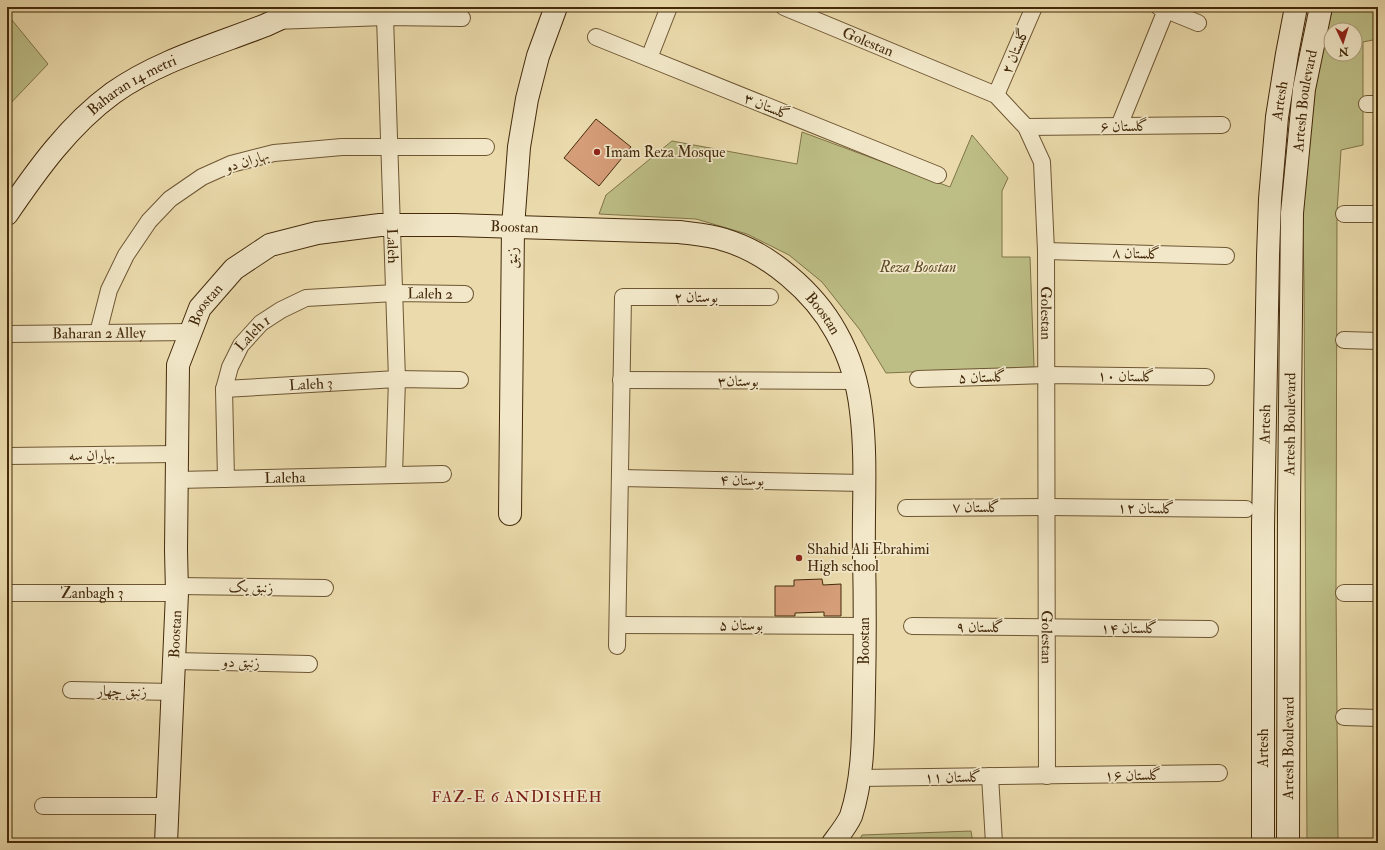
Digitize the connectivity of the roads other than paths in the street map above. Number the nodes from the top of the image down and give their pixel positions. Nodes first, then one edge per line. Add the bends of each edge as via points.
1 (296, 7) edge
2 (556, 7) edge
3 (669, 7) edge
4 (784, 7) edge
5 (1034, 7) edge
6 (1296, 7) edge
7 (1321, 7) edge
8 (1162, 8) edge
9 (385, 17) junction
10 (462, 18) dead end
11 (274, 21) junction
12 (1198, 23) dead end
13 (596, 37) dead end
14 (649, 58) junction
15 (996, 95) junction
16 (1222, 125) dead end
17 (1119, 126) junction
18 (1026, 127) junction
19 (390, 147) junction
20 (486, 147) dead end
21 (938, 175) dead end
22 (7, 214) edge
23 (1344, 214) dead end
24 (1378, 214) edge
25 (392, 225) junction
26 (513, 227) junction
27 (1046, 251) junction
28 (1226, 256) dead end
29 (395, 293) junction
30 (465, 294) dead end
31 (770, 297) dead end
32 (191, 332) junction
33 (98, 333) junction
34 (7, 334) edge
35 (1344, 340) dead end
36 (1378, 341) edge
37 (1047, 375) junction
38 (1206, 377) dead end
39 (398, 379) junction
40 (918, 379) dead end
41 (460, 380) dead end
42 (621, 380) junction
43 (855, 381) junction
44 (224, 389) junction
45 (177, 454) junction
46 (7, 456) edge
47 (443, 474) dead end
48 (394, 475) junction
49 (620, 478) junction
50 (226, 479) junction
51 (177, 480) junction
52 (864, 483) junction
53 (1289, 506) junction
54 (1047, 507) junction
55 (906, 508) dead end
56 (1255, 508) junction
57 (510, 514) dead end
58 (325, 588) dead end
59 (177, 589) junction
60 (7, 593) edge
61 (1344, 593) dead end
62 (1378, 593) edge
63 (618, 625) junction
64 (865, 626) junction
65 (912, 626) dead end
66 (1047, 627) junction
67 (1210, 629) dead end
68 (617, 646) dead end
69 (174, 661) junction
70 (309, 664) dead end
71 (71, 690) dead end
72 (173, 692) junction
73 (1344, 717) dead end
74 (1378, 718) edge
75 (1219, 773) dead end
76 (990, 776) junction
77 (1047, 776) junction
78 (860, 778) junction
79 (43, 806) dead end
80 (168, 806) junction
81 (166, 843) edge
82 (833, 843) edge
83 (994, 843) edge
84 (1263, 843) edge
85 (1288, 843) edge

1 - 11 street, Baharan 14 metri
2 - 26 street, زنبق via 538,56 527,99 518,148
3 - 14 street
4 - 15 street, Golestan
5 - 15 street, گلستان ۲
6 - 56 street, Artesh via 1278,117 1270,199
7 - 53 street, Artesh Boulevard via 1304,89 1292,213
8 - 12 street
8 - 17 street
9 - 10 street
9 - 11 street
9 - 19 street, Laleh
11 - 22 street, Baharan 14 metri via 179,58 139,77 114,93 90,111 61,141 37,170
13 - 14 street, گلستان ۳
14 - 21 street, گلستان ۳
15 - 18 street, Golestan
16 - 17 street, گلستان ۶
17 - 18 street, گلستان ۶
18 - 27 street, Golestan via 1042,162
19 - 20 street, بهاران دو
19 - 25 street, Laleh
19 - 33 street, بهاران دو via 342,147 274,153 231,164 202,177 170,199 149,221 126,255 109,290
23 - 24 street
25 - 26 street, Boostan
25 - 29 street, Laleh
25 - 32 street, Boostan via 380,224 317,233 270,245 234,269 200,308
26 - 43 street, Boostan via 679,232 709,236 741,246 767,260 794,281 818,306 837,334
26 - 57 street, زنبق
27 - 28 street, گلستان ۸
27 - 37 street, Golestan
29 - 30 street, Laleh 2
29 - 39 street, Laleh
29 - 44 street, Laleh 1 via 306,298 281,310 261,323 241,345 230,367
31 - 42 street, بوستان ۲ via 623,297
32 - 33 street, Baharan 2 Alley
32 - 45 street, Boostan via 178,365
33 - 34 street, Baharan 2 Alley
35 - 36 street
37 - 38 street, گلستان ۱۰
37 - 40 street, گلستان ۵
37 - 54 street, Golestan
39 - 41 street
39 - 44 street, Laleh 3
39 - 48 street, Laleh
42 - 43 street, بوستان۳
42 - 49 street
43 - 52 street, Boostan via 861,409
44 - 50 street, Laleh 1
45 - 46 street, بهاران سه
45 - 51 street, Boostan
47 - 48 street, Laleha
48 - 50 street, Laleha
49 - 52 street, بوستان ۴
49 - 63 street
50 - 51 street, Laleha
51 - 59 street, Boostan
52 - 64 street, Boostan
53 - 56 street
53 - 85 street, Artesh Boulevard
54 - 55 street, گلستان ۷
54 - 56 street, گلستان ۱۲
54 - 66 street, Golestan
56 - 84 street, Artesh
58 - 59 street, زنبق یک
59 - 60 street, Zanbagh 3
59 - 69 street, Boostan
61 - 62 street
63 - 64 street, بوستان ۵
63 - 68 street
64 - 78 street, Boostan
65 - 66 street, گلستان ۹
66 - 67 street, گلستان ۱۴
66 - 77 street, Golestan
69 - 70 street, زنبق دو
69 - 72 street, Boostan
71 - 72 street, زنبق چهار
72 - 80 street, Boostan
73 - 74 street
75 - 77 street, گلستان ۱۶
76 - 77 street, گلستان ۱۱
76 - 78 street, گلستان ۱۱
76 - 83 street
78 - 82 street, Boostan via 850,818
79 - 80 street
80 - 81 street, Boostan

